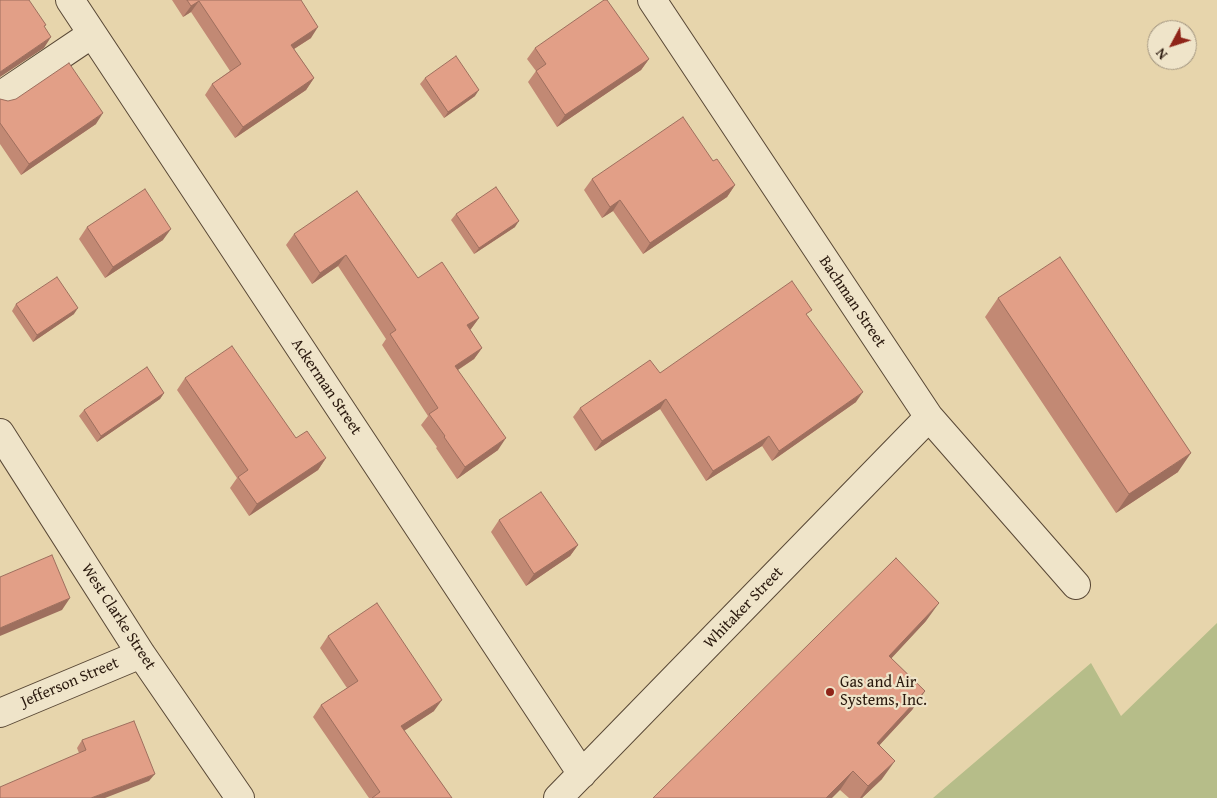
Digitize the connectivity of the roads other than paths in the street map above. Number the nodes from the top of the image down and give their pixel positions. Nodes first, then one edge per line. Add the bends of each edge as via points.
1 (70, 0) edge
2 (656, 2) edge
3 (92, 34) junction
4 (0, 96) edge
5 (929, 417) junction
6 (0, 433) edge
7 (1076, 585) dead end
8 (141, 654) junction
9 (0, 713) edge
10 (582, 774) junction
11 (240, 798) edge
12 (558, 798) edge

1 - 3 street, Ackerman Street
2 - 5 street, Bachman Street
3 - 4 street
3 - 10 street, Ackerman Street
5 - 7 street, Bachman Street
5 - 10 street, Whitaker Street
6 - 8 street, West Clarke Street
8 - 9 street, Jefferson Street
8 - 11 street, West Clarke Street
10 - 12 street, Whitaker Street

